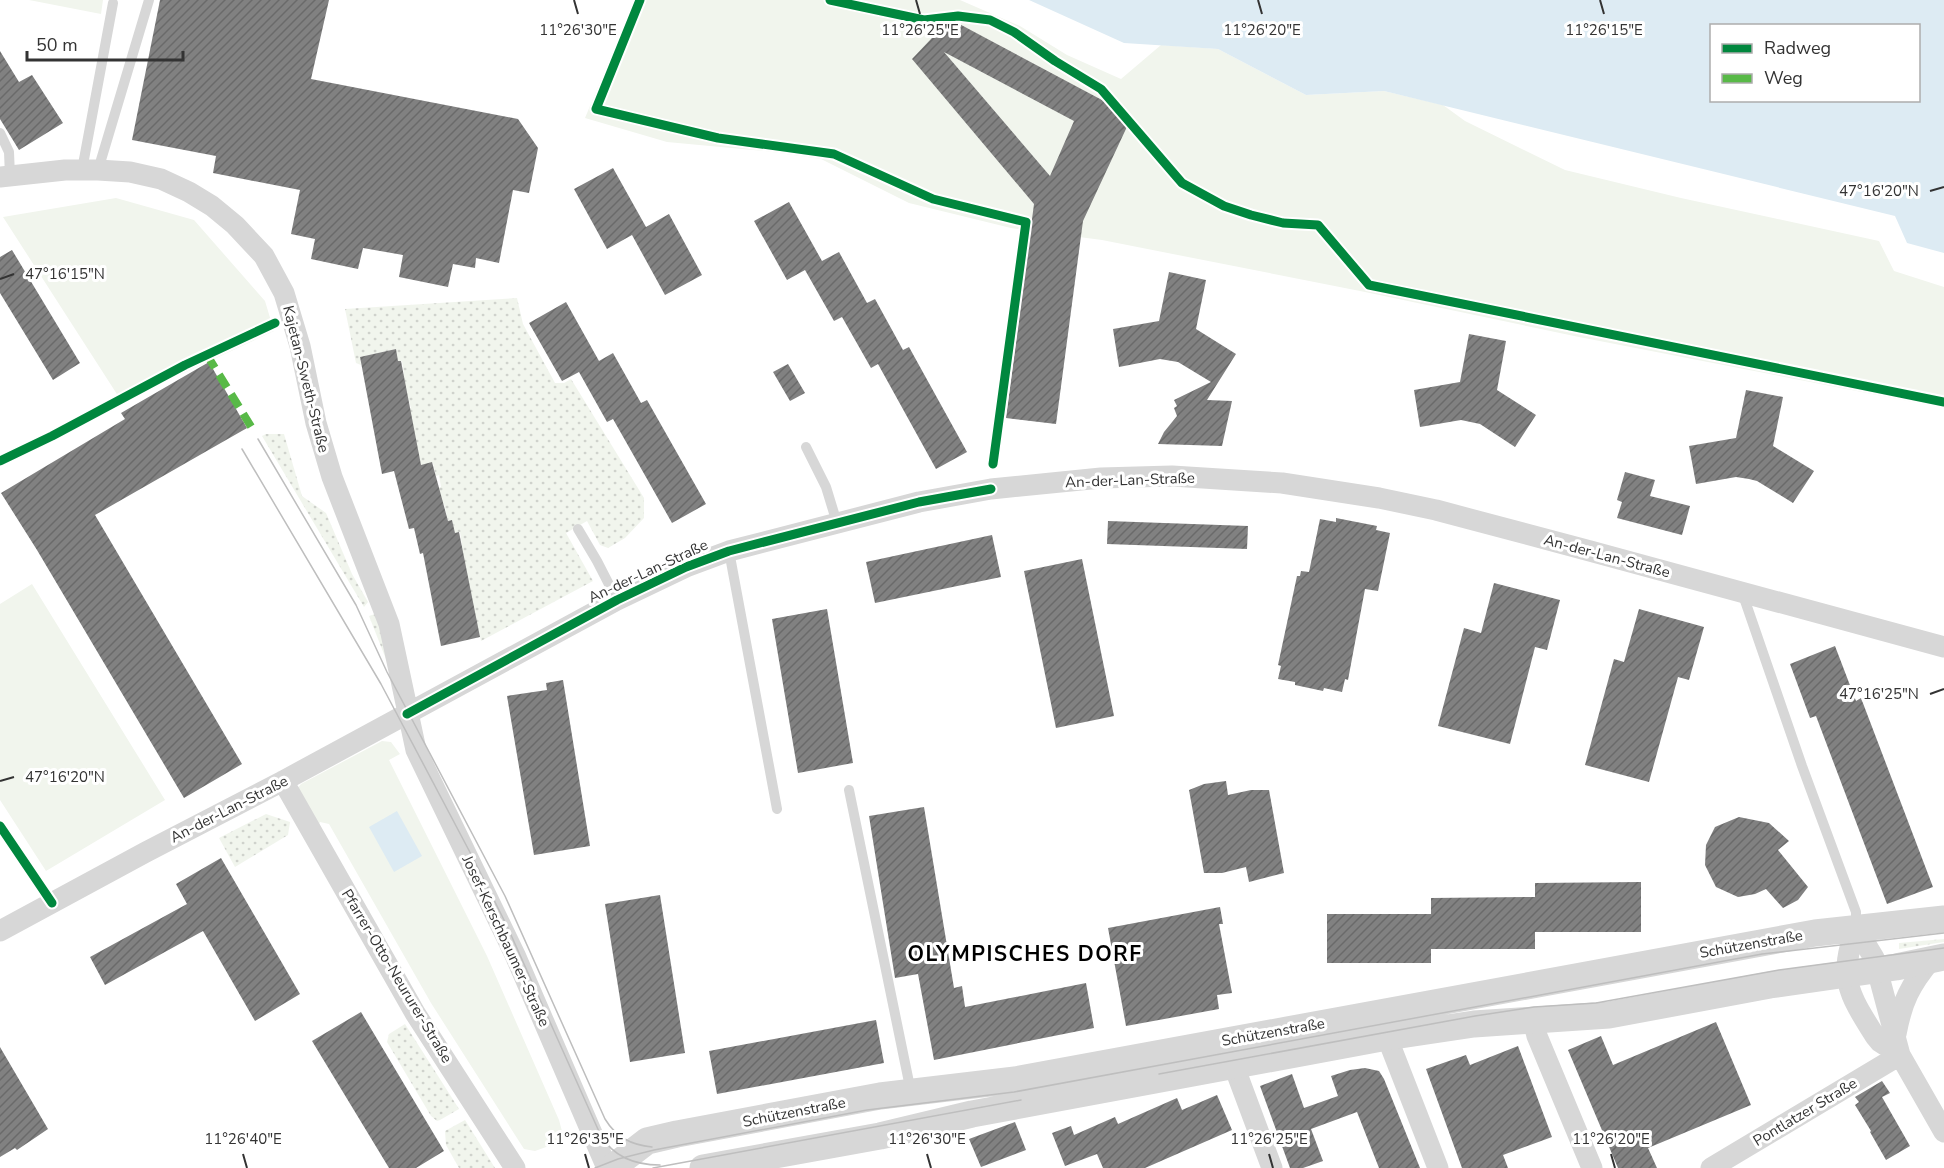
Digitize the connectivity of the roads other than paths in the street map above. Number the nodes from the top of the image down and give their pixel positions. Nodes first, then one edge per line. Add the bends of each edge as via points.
1 (149, 0) edge
2 (113, 3) dead end
3 (0, 134) edge
4 (90, 170) junction
5 (5, 176) edge
6 (806, 447) dead end
7 (837, 523) junction
8 (578, 529) dead end
9 (729, 551) junction
10 (1742, 592) junction
11 (617, 600) junction
12 (1944, 647) edge
13 (407, 714) junction
14 (283, 781) junction
15 (849, 790) dead end
16 (777, 809) dead end
17 (1944, 919) edge
18 (1856, 928) junction
19 (0, 931) edge
20 (1938, 958) edge
21 (1878, 970) junction
22 (1846, 975) junction
23 (1533, 1019) junction
24 (1387, 1037) junction
25 (1897, 1046) junction
26 (1234, 1066) junction
27 (911, 1092) junction
28 (1944, 1132) edge
29 (718, 1167) edge
30 (515, 1168) edge
31 (607, 1168) edge
32 (612, 1168) edge
33 (1272, 1168) edge
34 (1438, 1168) edge
35 (1592, 1168) edge
36 (1711, 1168) edge

1 - 4 lane
2 - 4 lane
3 - 5 lane via 9,152
4 - 5 street, Kajetan-Sweth-Straße
4 - 13 street, Kajetan-Sweth-Straße via 130,172 161,179 189,192 235,225 264,255 284,293 332,477 389,624
6 - 7 lane via 826,487
7 - 9 street, An-der-Lan-Straße
7 - 10 street, An-der-Lan-Straße via 919,502 1068,480 1140,476 1234,479 1308,486 1410,505
8 - 11 lane
9 - 11 street, An-der-Lan-Straße
9 - 16 lane
10 - 12 street, An-der-Lan-Straße
10 - 18 lane via 1856,912
11 - 13 street, An-der-Lan-Straße
13 - 14 street, An-der-Lan-Straße
13 - 31 street, Josef-Kerschbaumer-Straße via 416,750 514,956
14 - 19 street, An-der-Lan-Straße
14 - 30 street, Pfarrer-Otto-Neururer-Straße via 416,1012
15 - 27 lane
17 - 18 street, Schützenstraße
18 - 21 street
18 - 22 street
18 - 27 street, Schützenstraße via 1015,1080
20 - 21 street, Schützenstraße
20 - 25 street via 1914,982 1906,997
21 - 22 street, Schützenstraße
21 - 25 street
22 - 23 street, Schützenstraße via 1609,1015
22 - 25 street via 1852,999 1875,1036 1880,1042
23 - 24 street, Schützenstraße
23 - 35 street
24 - 26 street, Schützenstraße
24 - 34 street
25 - 28 street
25 - 36 street, Pontlatzer Straße
26 - 29 street, Schützenstraße via 972,1114
26 - 33 street
27 - 32 street, Schützenstraße via 647,1142

